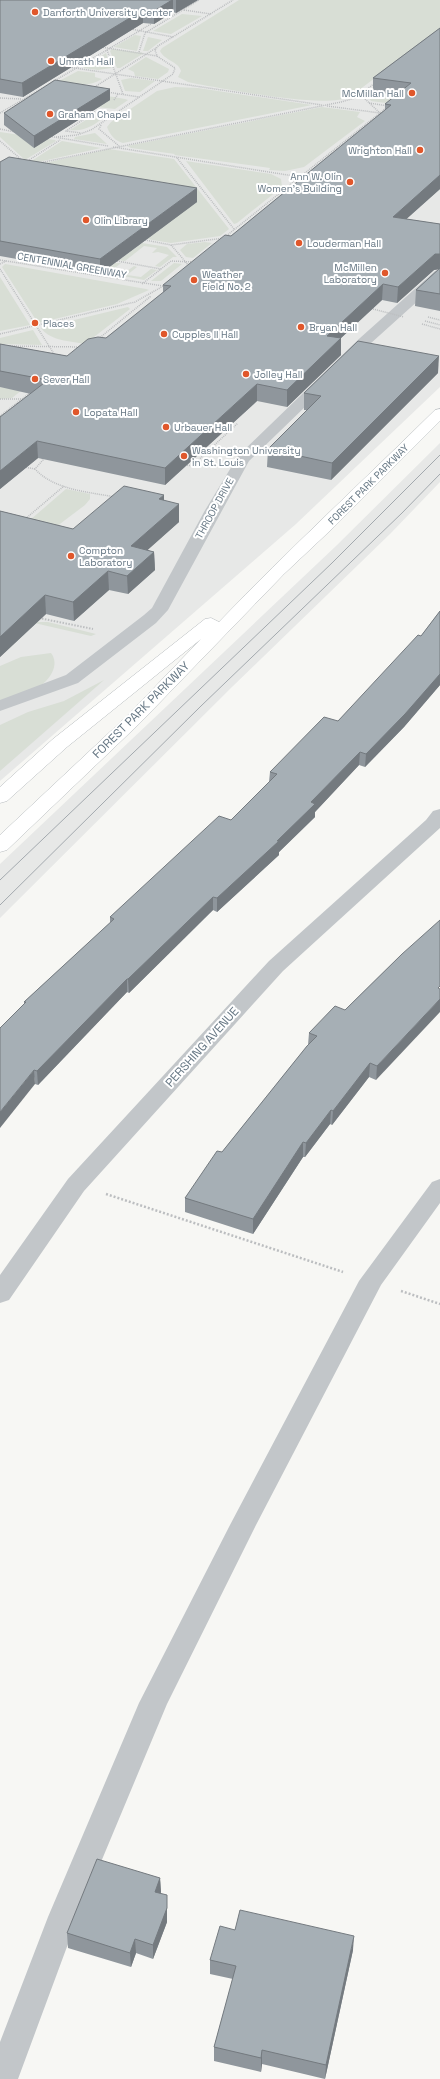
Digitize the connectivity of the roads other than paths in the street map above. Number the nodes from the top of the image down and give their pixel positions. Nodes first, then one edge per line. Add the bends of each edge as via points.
1 (440, 274) edge
2 (440, 413) edge
3 (278, 570) junction
4 (0, 706) edge
5 (0, 797) edge
6 (438, 820) edge
7 (0, 846) edge
8 (440, 1188) edge
9 (0, 1294) edge
10 (2, 2079) edge

1 - 4 street, THROOP DRIVE via 365,341 243,458 159,610 150,620 72,679
2 - 3 main road, FOREST PARK PARKWAY
3 - 5 main road, FOREST PARK PARKWAY via 101,710
3 - 7 main road, FOREST PARK PARKWAY via 134,719
6 - 9 street, PERSHING AVENUE via 276,966 76,1185
8 - 10 lane via 371,1281 153,1703 63,1916

